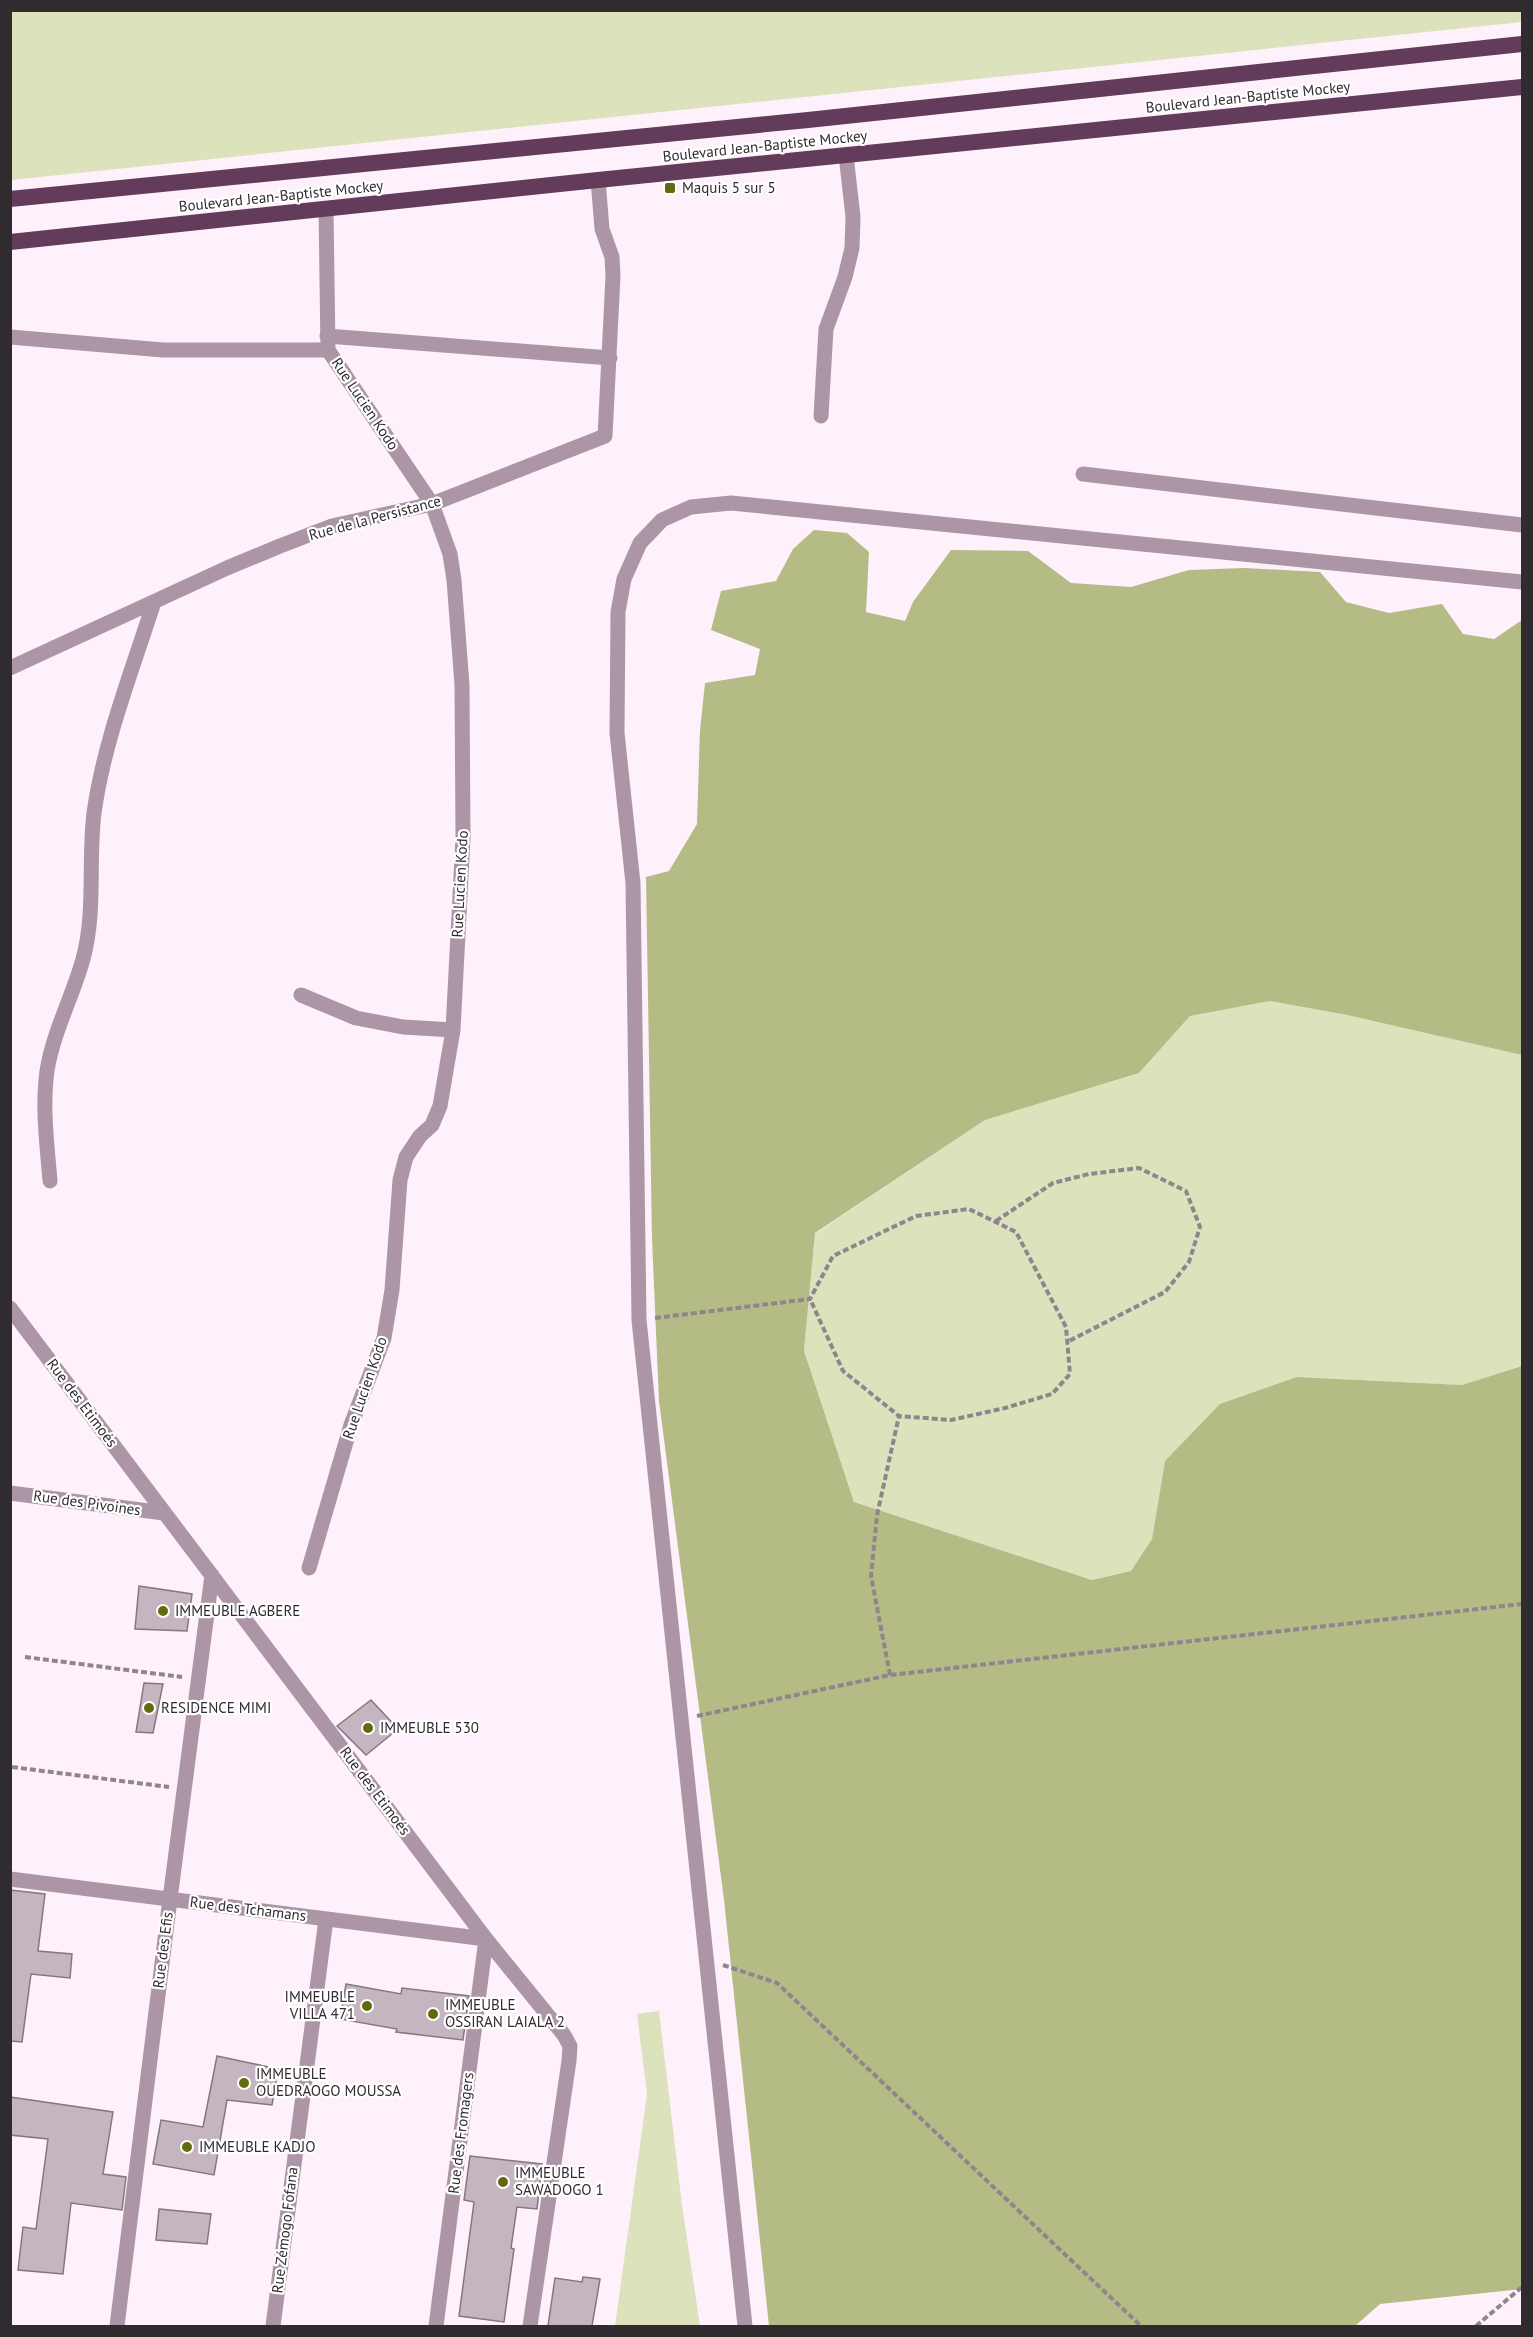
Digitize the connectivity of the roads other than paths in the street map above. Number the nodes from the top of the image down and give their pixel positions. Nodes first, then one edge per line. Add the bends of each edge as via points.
1 (1522, 44) edge
2 (1522, 87) edge
3 (846, 155) junction
4 (598, 180) junction
5 (10, 198) edge
6 (326, 209) junction
7 (10, 242) edge
8 (10, 337) edge
9 (328, 343) junction
10 (610, 358) junction
11 (821, 416) dead end
12 (1083, 474) dead end
13 (432, 504) junction
14 (1522, 525) edge
15 (1522, 582) edge
16 (154, 602) junction
17 (10, 668) edge
18 (301, 995) dead end
19 (453, 1030) junction
20 (50, 1181) dead end
21 (10, 1308) edge
22 (10, 1493) edge
23 (164, 1513) junction
24 (309, 1568) dead end
25 (212, 1575) junction
26 (10, 1879) edge
27 (170, 1899) junction
28 (326, 1919) junction
29 (486, 1939) junction
30 (117, 2326) edge
31 (273, 2326) edge
32 (436, 2326) edge
33 (530, 2326) edge
34 (745, 2326) edge

1 - 5 highway, Boulevard Jean-Baptiste Mockey
2 - 3 highway, Boulevard Jean-Baptiste Mockey
3 - 4 highway, Boulevard Jean-Baptiste Mockey
3 - 11 street via 852,248 826,329
4 - 6 highway, Boulevard Jean-Baptiste Mockey
4 - 10 street, Rue de la Persistance via 602,230 612,257
6 - 7 highway, Boulevard Jean-Baptiste Mockey
6 - 9 street
8 - 9 street via 163,350
9 - 10 street
9 - 13 street, Rue Lucien Kodo
10 - 13 street, Rue de la Persistance via 604,436
12 - 14 street
13 - 16 street, Rue de la Persistance via 332,526
13 - 19 street, Rue Lucien Kodo via 450,554 462,685 463,838
15 - 34 street via 731,503 691,507 662,520 640,543 624,579 618,612 617,733 633,883 639,1320
16 - 17 street, Rue de la Persistance
16 - 20 street via 102,771 94,814 89,923 83,958 47,1069 45,1125
18 - 19 street via 356,1018 404,1027
19 - 24 street, Rue Lucien Kodo via 440,1106 432,1125 406,1158 400,1180 392,1290 384,1338 351,1425
21 - 23 street, Rue des Etimoés
22 - 23 street, Rue des Pivoines
23 - 25 street, Rue des Etimoés
25 - 27 street, Rue des Efis
25 - 29 street, Rue des Etimoés
26 - 27 street, Rue des Tchamans
27 - 28 street, Rue des Tchamans
27 - 30 street, Rue des Efis
28 - 29 street, Rue des Tchamans
28 - 31 street, Rue Zémogo Fofana
29 - 32 street, Rue des Fromagers
29 - 33 street, Rue des Etimoés via 570,2046

